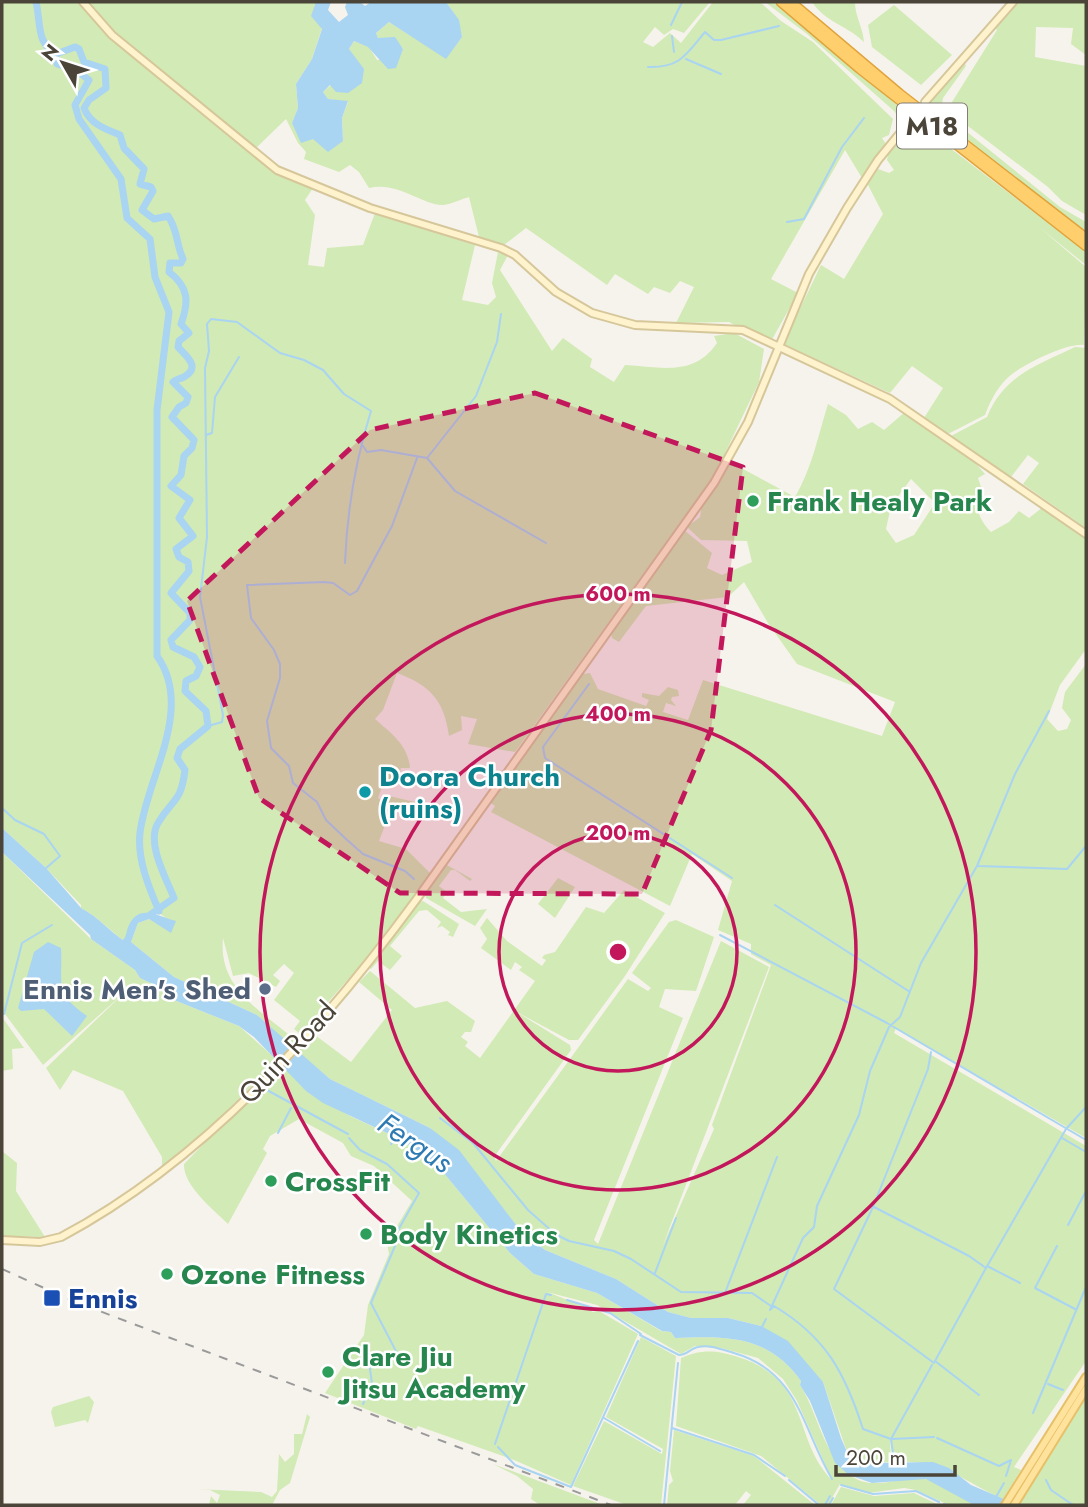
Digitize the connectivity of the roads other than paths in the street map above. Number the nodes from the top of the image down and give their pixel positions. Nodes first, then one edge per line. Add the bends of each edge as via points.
1 (83, 2) edge
2 (781, 2) edge
3 (790, 2) edge
4 (1013, 2) edge
5 (925, 102) dead end
6 (910, 121) dead end
7 (1086, 238) edge
8 (1086, 246) edge
9 (778, 347) junction
10 (1086, 534) edge
11 (2, 1240) edge
12 (1086, 1377) edge
13 (1086, 1390) edge
14 (1029, 1474) junction
15 (1005, 1505) edge
16 (1014, 1505) edge

1 - 9 main road via 112,35 257,155 295,179 370,208 501,248 556,292 613,321 737,328
2 - 8 highway, M18
3 - 7 highway, M18
4 - 5 main road
6 - 9 main road, Quin Road via 846,208 809,274
9 - 10 main road via 905,408
9 - 11 main road, Quin Road via 748,422 714,483 401,920 297,1044 188,1154 117,1203 51,1241
12 - 14 main road
13 - 14 main road
14 - 15 main road
14 - 16 main road

